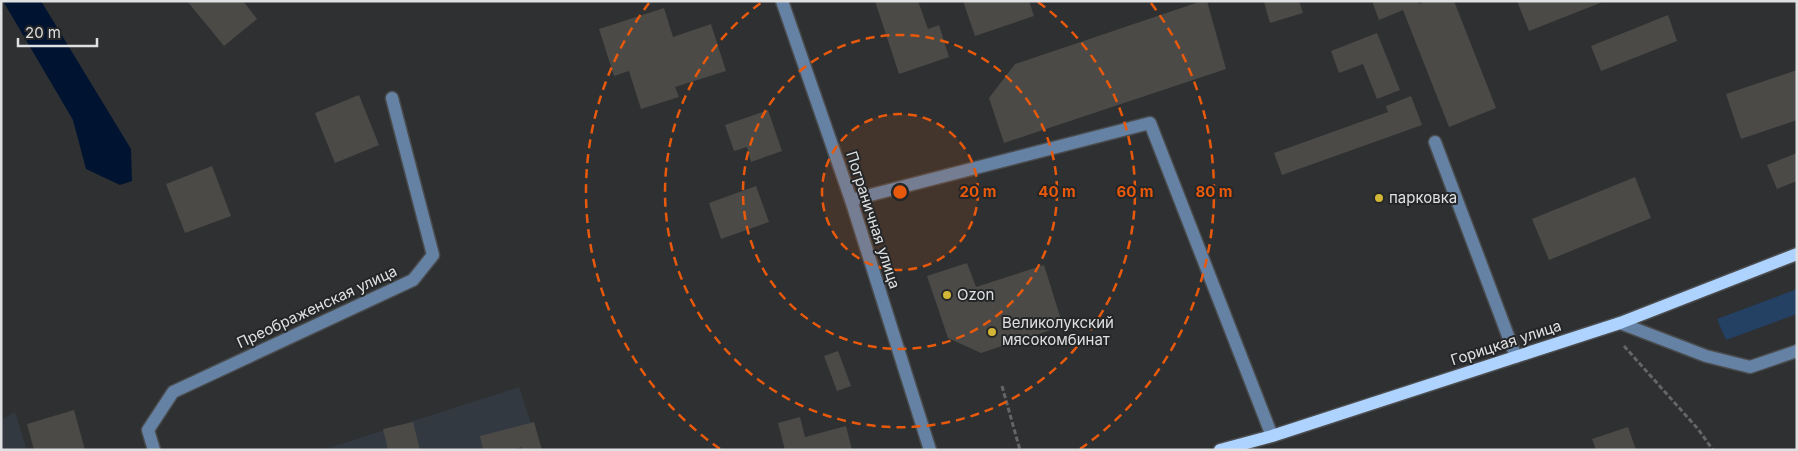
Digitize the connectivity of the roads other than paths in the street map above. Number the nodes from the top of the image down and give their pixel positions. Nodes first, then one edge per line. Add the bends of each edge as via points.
1 (782, 1) edge
2 (392, 98) dead end
3 (1435, 142) dead end
4 (851, 200) junction
5 (1797, 254) edge
6 (1620, 323) junction
7 (1797, 351) edge
8 (1516, 357) junction
9 (1272, 436) junction
10 (154, 450) edge
11 (930, 450) edge
12 (1220, 450) edge

1 - 4 street, Пограничная улица
2 - 10 street, Преображенская улица via 432,255 413,280 173,392 148,430
3 - 8 street
4 - 9 street via 1150,123
4 - 11 street, Пограничная улица
5 - 6 main road, Горицкая улица
6 - 7 street via 1706,356 1750,367
6 - 8 main road, Горицкая улица
8 - 9 main road, Горицкая улица
9 - 12 main road, Горицкая улица

